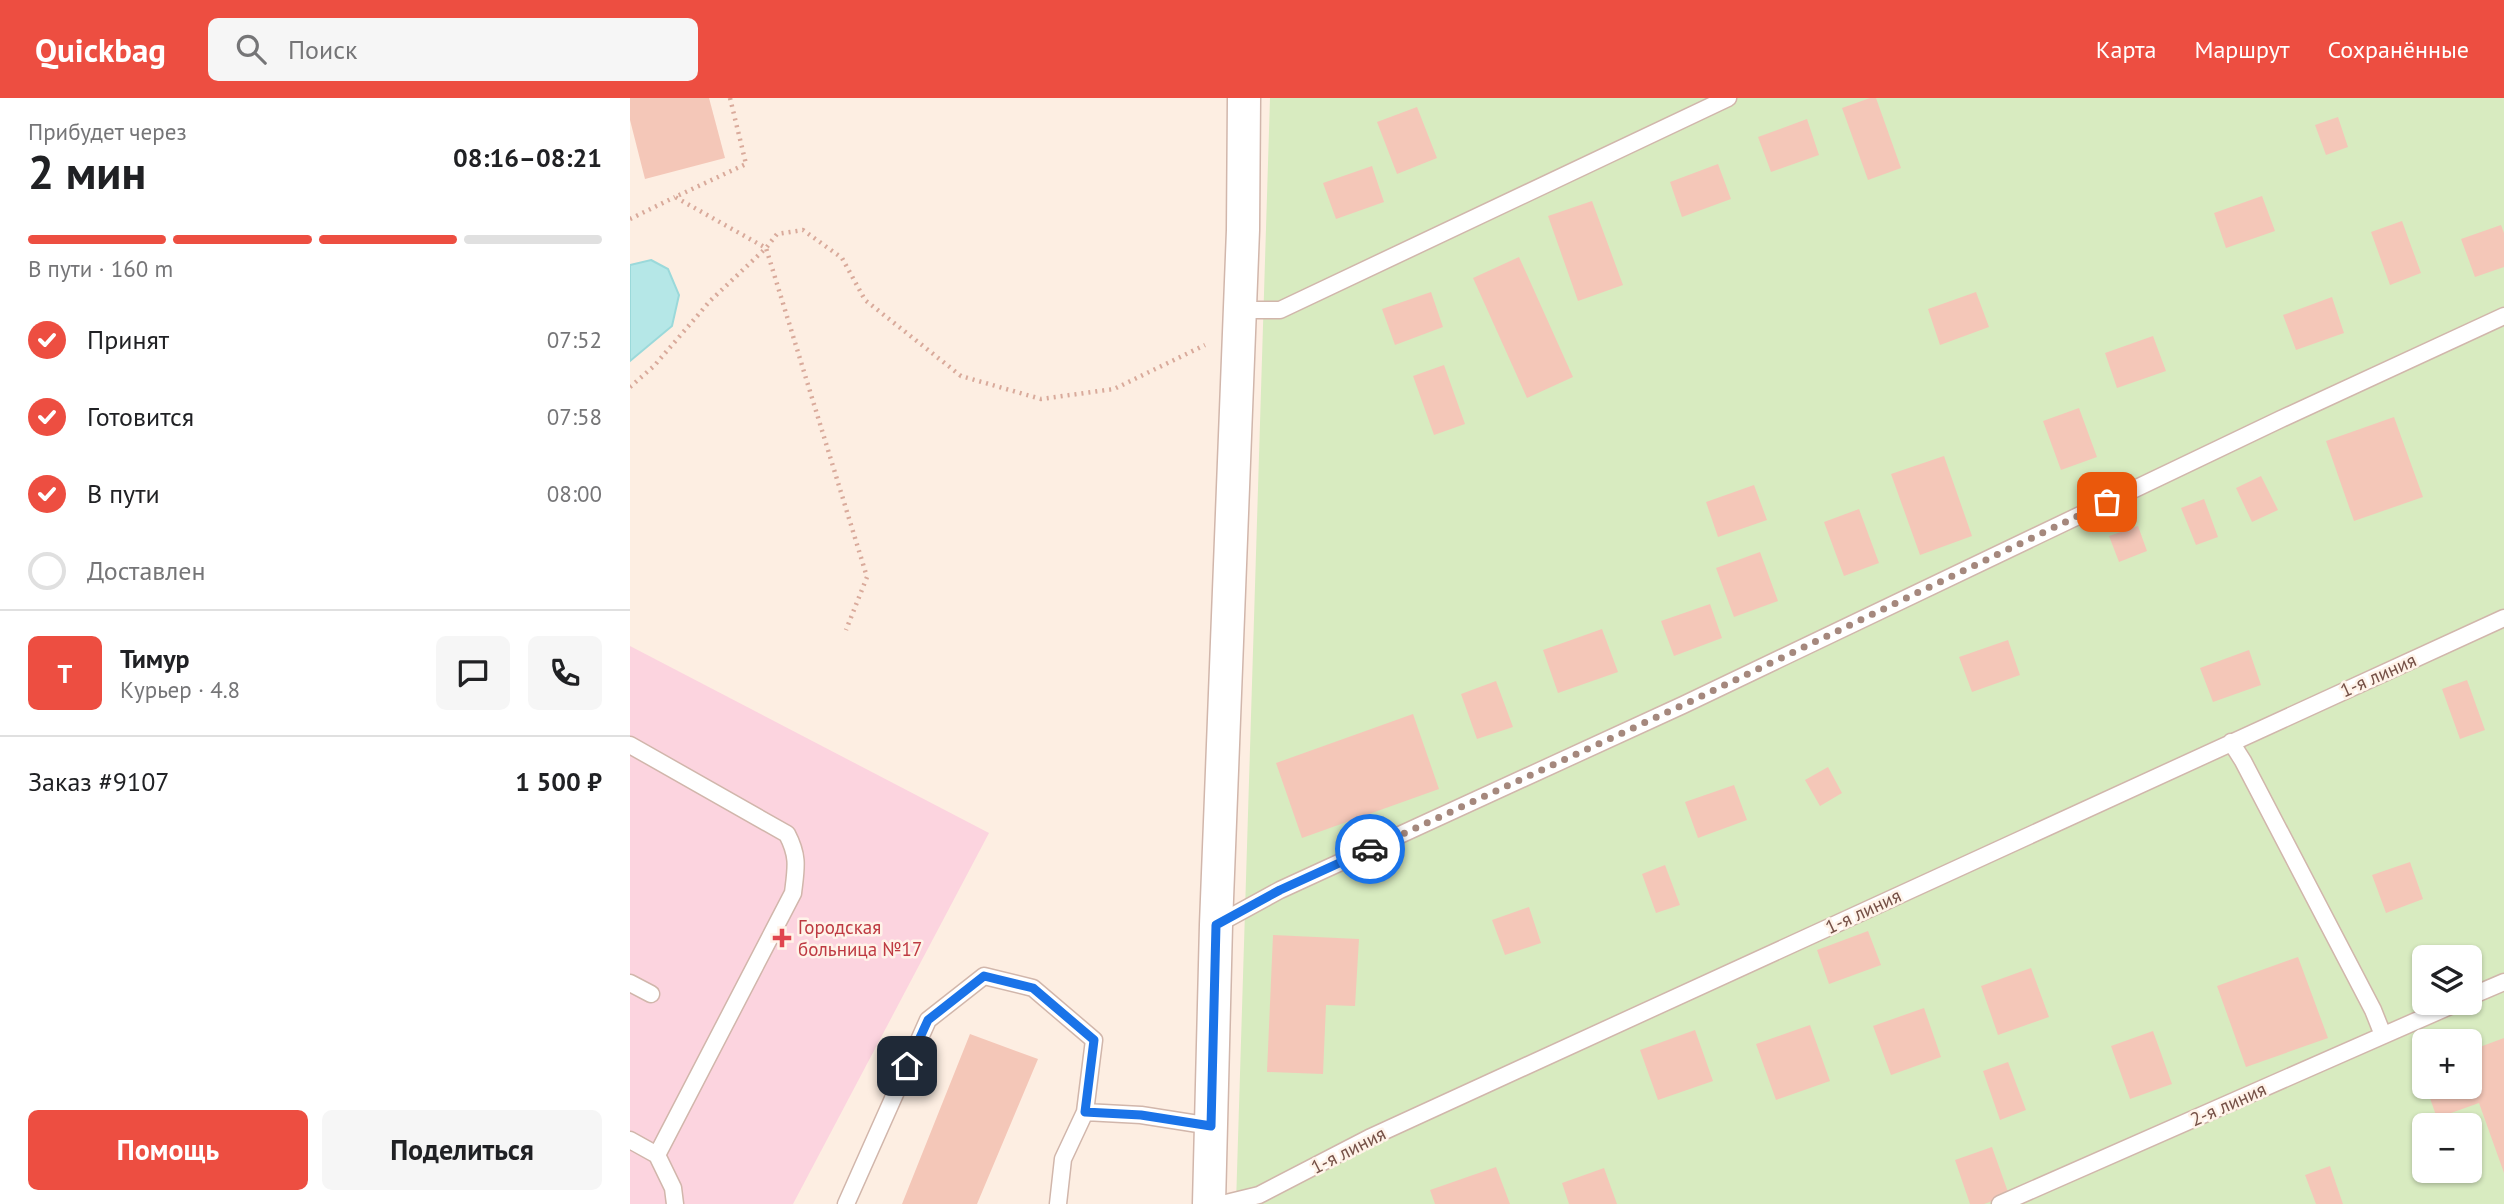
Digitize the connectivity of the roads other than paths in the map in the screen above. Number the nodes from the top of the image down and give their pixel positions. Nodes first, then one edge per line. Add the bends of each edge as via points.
1 (1244, 98) edge
2 (1728, 98) edge
3 (1240, 310) junction
4 (2504, 316) edge
5 (2504, 618) edge
6 (2231, 742) junction
7 (630, 745) edge
8 (1216, 925) junction
9 (2504, 982) edge
10 (630, 983) edge
11 (2482, 991) edge
12 (651, 994) dead end
13 (2430, 1015) edge
14 (2384, 1035) junction
15 (1085, 1112) junction
16 (1211, 1126) junction
17 (630, 1140) edge
18 (657, 1155) junction
19 (675, 1204) edge
20 (846, 1204) edge
21 (1058, 1204) edge
22 (1209, 1204) edge
23 (1222, 1204) edge
24 (2000, 1204) edge

1 - 3 street
2 - 3 lane via 1279,310
3 - 8 street
4 - 8 lane via 1683,705 1280,890
5 - 6 lane, 1-я линия
6 - 14 lane
6 - 23 lane, 1-я линия via 1382,1132 1259,1195
7 - 18 lane via 787,834 797,864 793,892
8 - 16 street
9 - 11 lane
10 - 12 lane
13 - 14 lane, 2-я линия
14 - 24 lane, 2-я линия
15 - 16 lane
15 - 20 lane via 1094,1040 1033,988 984,976 928,1020
15 - 21 lane via 1063,1159
16 - 22 street
17 - 18 lane
18 - 19 lane via 673,1188

